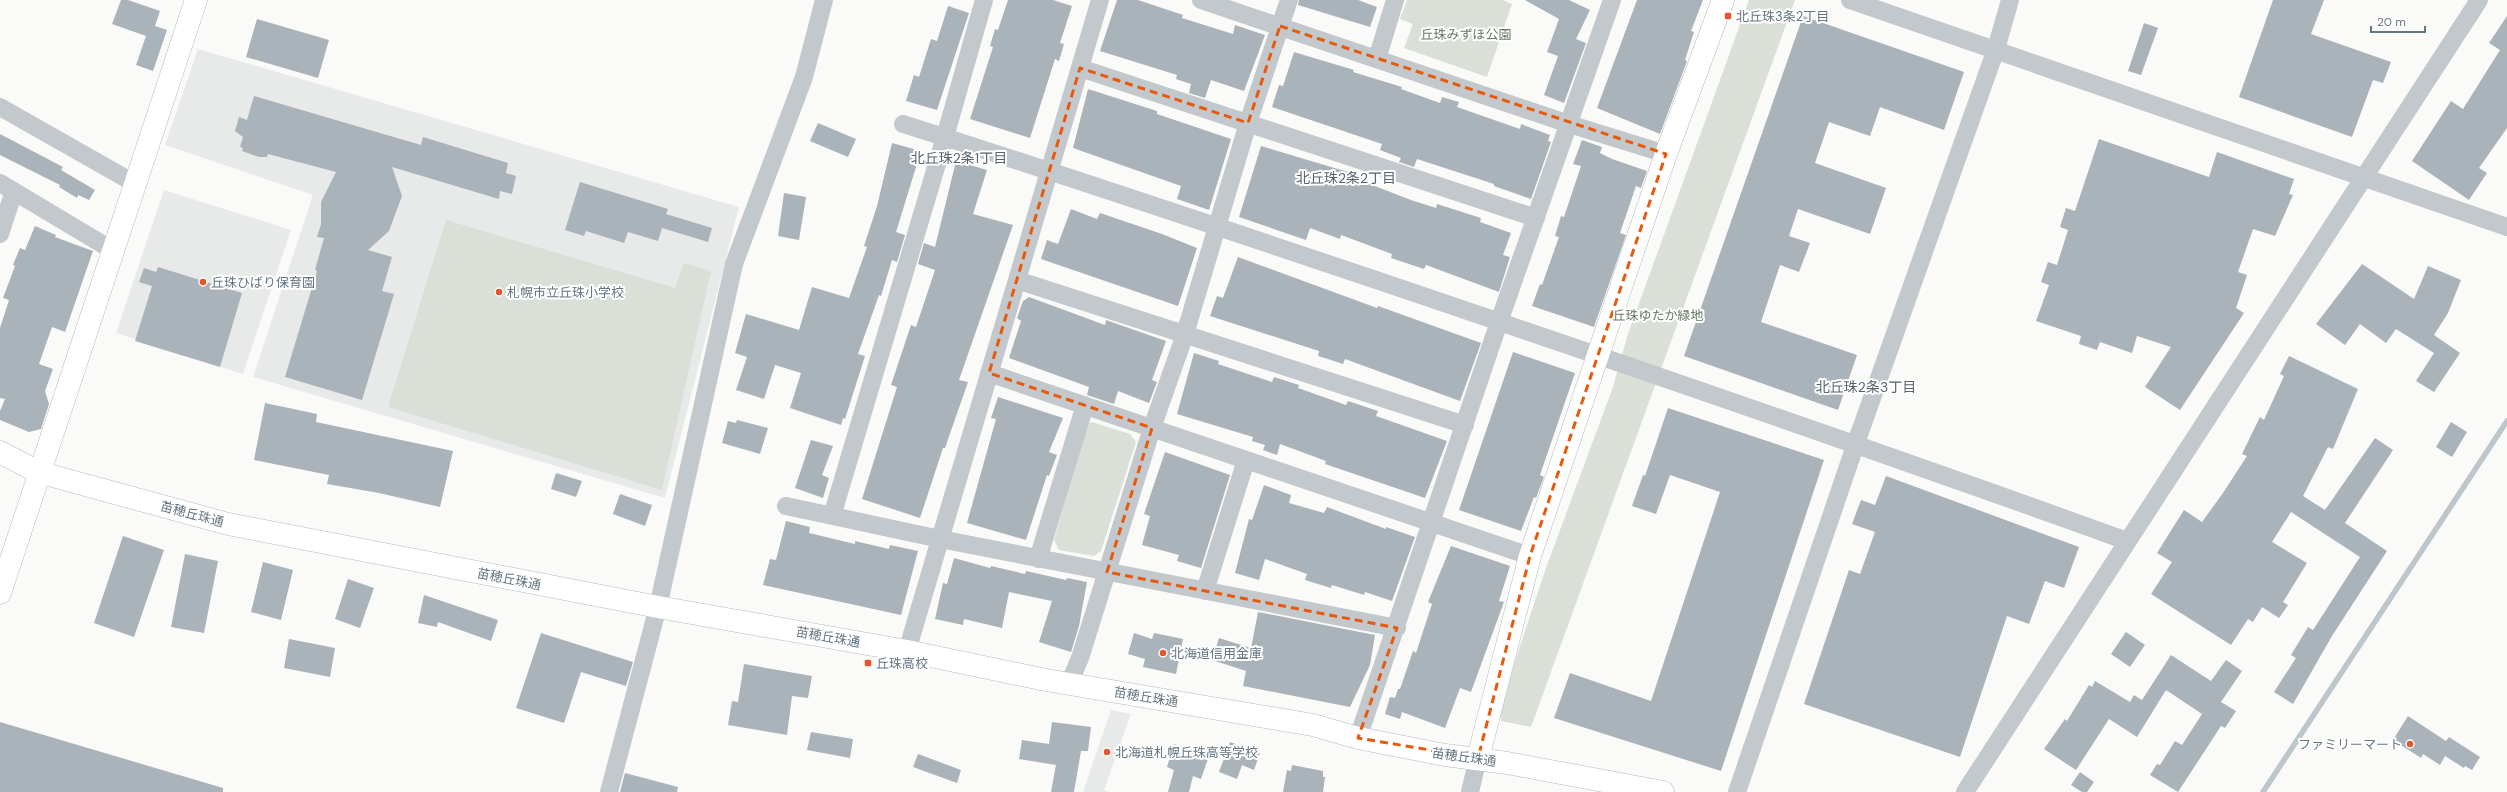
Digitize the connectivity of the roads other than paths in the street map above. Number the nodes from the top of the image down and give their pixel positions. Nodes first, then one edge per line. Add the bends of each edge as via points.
1 (196, 0) edge
2 (824, 0) edge
3 (984, 0) edge
4 (1100, 0) edge
5 (1201, 0) edge
6 (1289, 0) edge
7 (1396, 0) edge
8 (1612, 0) edge
9 (1722, 0) edge
10 (1850, 0) edge
11 (2010, 0) edge
12 (2479, 0) edge
13 (1280, 26) junction
14 (1996, 49) junction
15 (1376, 59) junction
16 (1080, 68) junction
17 (0, 107) edge
18 (1248, 123) junction
19 (903, 124) dead end
20 (1569, 124) junction
21 (945, 137) junction
22 (1666, 154) junction
23 (1050, 170) junction
24 (2365, 177) junction
25 (134, 183) junction
26 (7, 187) edge
27 (1536, 218) junction
28 (1217, 227) junction
29 (2507, 227) edge
30 (0, 234) edge
31 (112, 250) junction
32 (1017, 280) junction
33 (1499, 322) junction
34 (1185, 334) junction
35 (1599, 355) junction
36 (990, 373) junction
37 (1085, 405) junction
38 (1465, 425) junction
39 (1152, 428) junction
40 (1856, 443) junction
41 (0, 452) edge
42 (1246, 460) junction
43 (38, 472) junction
44 (786, 506) dead end
45 (832, 516) junction
46 (1432, 524) junction
47 (940, 539) junction
48 (2127, 541) junction
49 (1530, 556) junction
50 (1038, 559) junction
51 (1107, 572) junction
52 (1205, 591) junction
53 (0, 593) edge
54 (658, 607) junction
55 (1397, 628) junction
56 (907, 651) junction
57 (1069, 684) junction
58 (1358, 738) junction
59 (1478, 758) junction
60 (609, 792) edge
61 (1470, 792) edge
62 (1663, 792) edge
63 (1737, 792) edge
64 (1965, 792) edge

1 - 25 street
2 - 54 street via 804,77 734,264
3 - 21 street
4 - 16 street
5 - 13 street
6 - 13 street
7 - 15 street
8 - 20 street
9 - 22 street
10 - 14 street
11 - 14 street
12 - 24 street
13 - 15 street
13 - 18 street
14 - 24 street
14 - 40 street
15 - 20 street
16 - 18 street
16 - 23 street
17 - 25 street
18 - 27 street
18 - 28 street
19 - 21 street
20 - 22 street
20 - 27 street
21 - 23 street
21 - 45 street
22 - 35 street
23 - 28 street
23 - 32 street
24 - 29 street
24 - 48 street
25 - 31 street
26 - 30 street
26 - 31 street
27 - 33 street
28 - 33 street
28 - 34 street
31 - 43 street
32 - 34 street
32 - 36 street
33 - 35 street
33 - 38 street
34 - 38 street
34 - 39 street
35 - 40 street
35 - 49 street
36 - 37 street
36 - 47 street
37 - 39 street
37 - 50 street
38 - 46 street
39 - 42 street
39 - 51 street
40 - 48 street
40 - 63 street
41 - 43 street, 苗穂丘珠通
42 - 46 street
42 - 52 street
43 - 53 street
43 - 54 street, 苗穂丘珠通 via 228,524
44 - 45 street
45 - 47 street
46 - 49 street
46 - 55 street
47 - 50 street
47 - 56 street
48 - 64 street
49 - 59 street
50 - 51 street
51 - 52 street
51 - 57 street via 1080,658
52 - 55 street
54 - 56 street, 苗穂丘珠通
54 - 60 street
55 - 58 street
56 - 57 street, 苗穂丘珠通
57 - 58 street, 苗穂丘珠通 via 1313,725
58 - 59 street, 苗穂丘珠通 via 1445,755
59 - 61 street
59 - 62 street, 苗穂丘珠通

